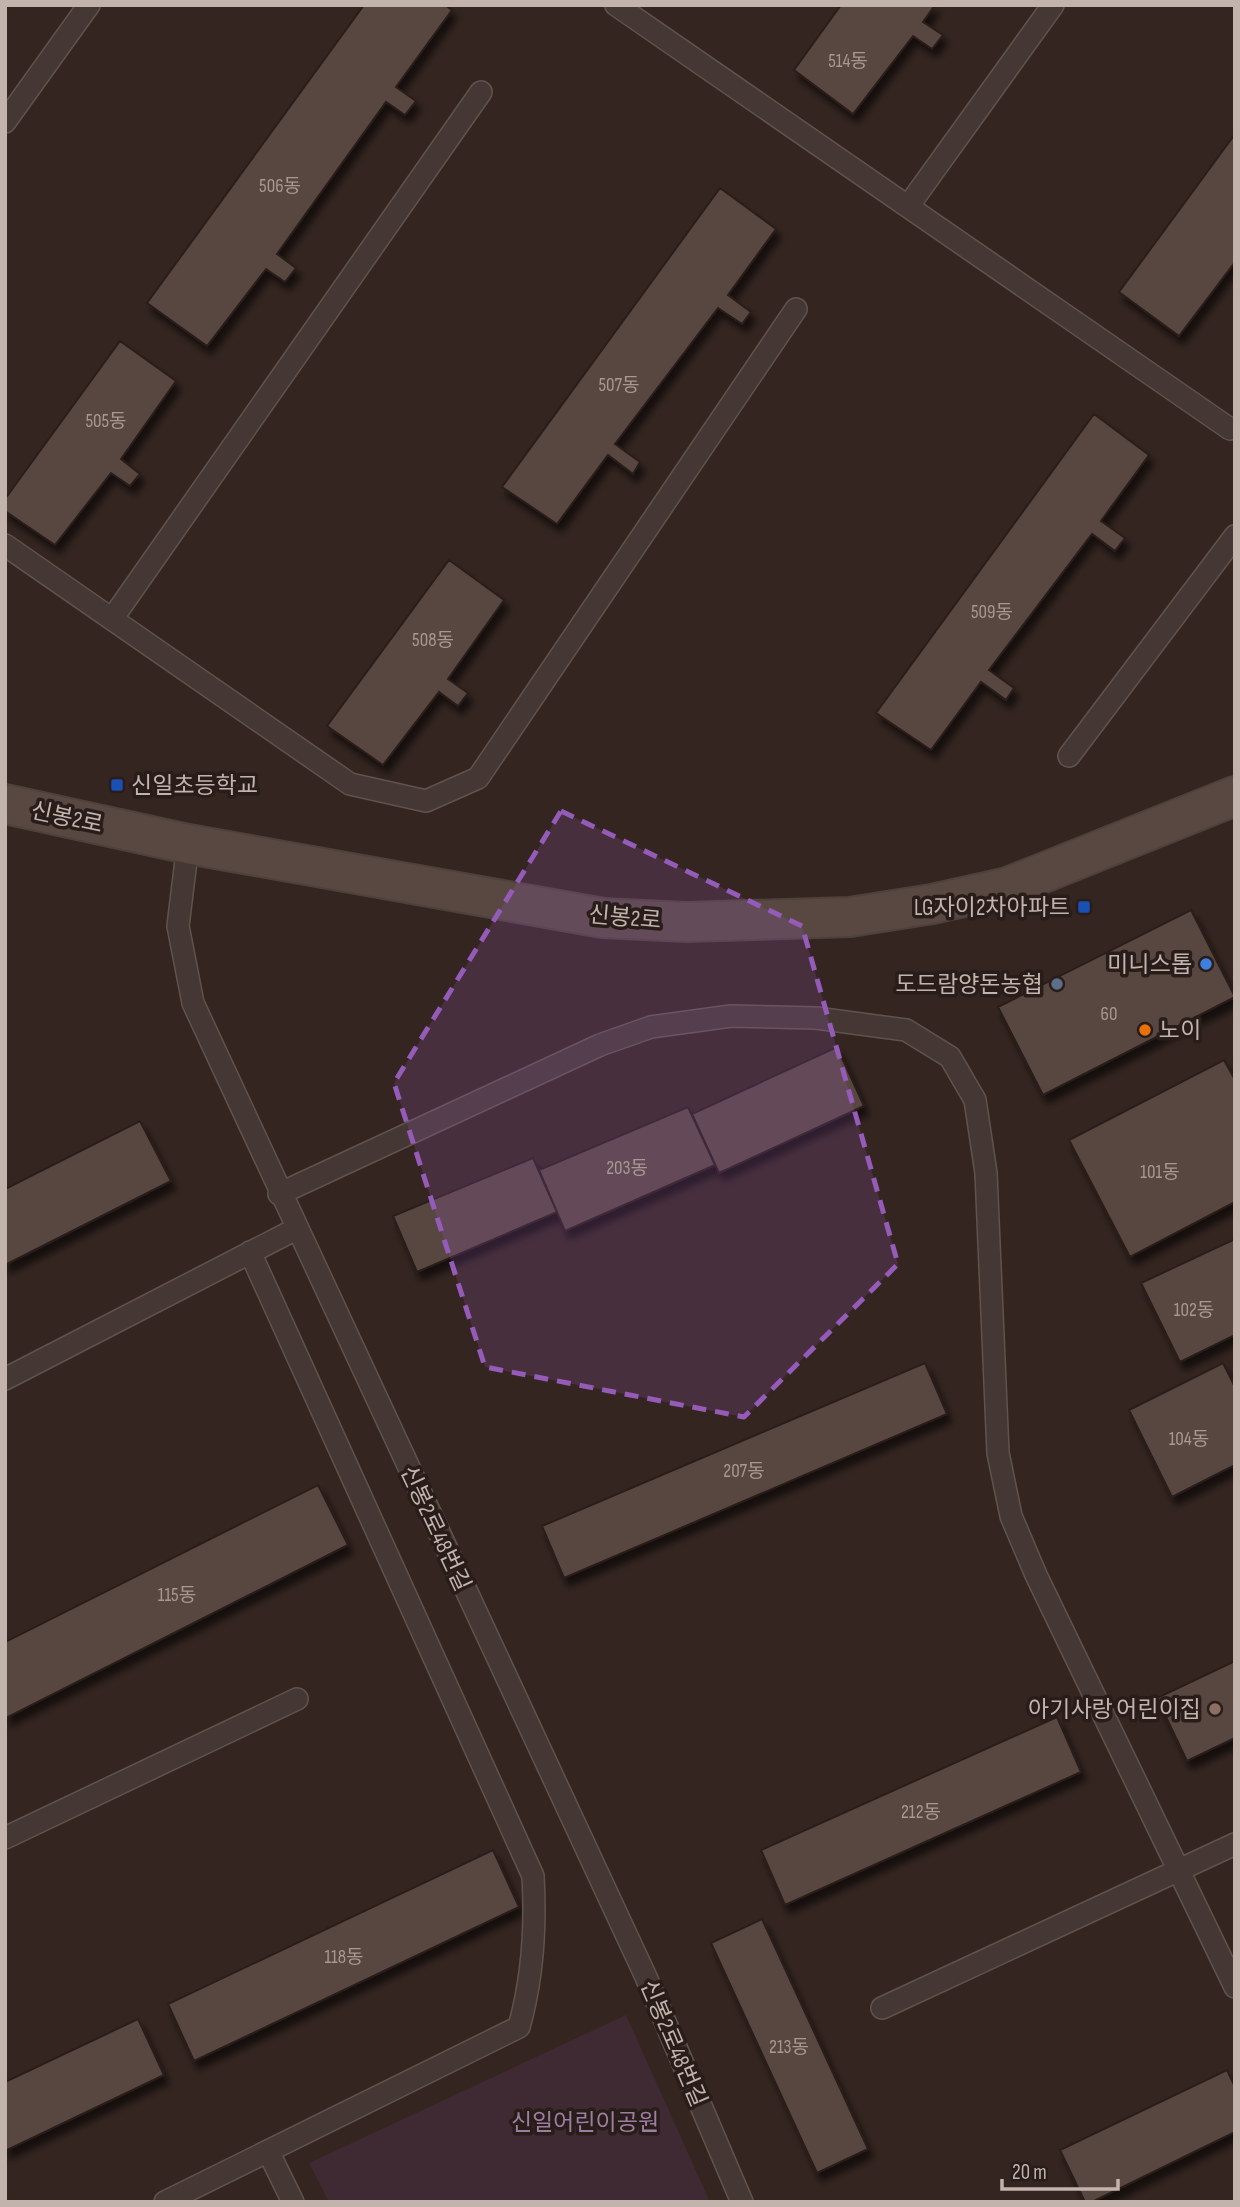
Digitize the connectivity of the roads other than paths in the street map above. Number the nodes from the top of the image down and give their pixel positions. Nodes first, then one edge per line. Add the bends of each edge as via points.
1 (89, 5) edge
2 (616, 5) edge
3 (1053, 5) edge
4 (481, 93) dead end
5 (5, 122) edge
6 (909, 205) junction
7 (796, 309) dead end
8 (1233, 430) edge
9 (1235, 536) edge
10 (5, 545) edge
11 (112, 619) junction
12 (1069, 756) dead end
13 (1235, 796) edge
14 (5, 804) edge
15 (188, 844) junction
16 (279, 1194) junction
17 (296, 1229) junction
18 (250, 1252) junction
19 (5, 1379) edge
20 (298, 1699) dead end
21 (5, 1838) edge
22 (1235, 1843) edge
23 (1178, 1870) junction
24 (1235, 1987) edge
25 (882, 2008) dead end
26 (268, 2151) junction
27 (165, 2202) edge
28 (293, 2202) edge
29 (742, 2202) edge

1 - 5 lane
2 - 6 lane
3 - 6 lane
4 - 11 lane
6 - 8 lane
7 - 11 lane via 478,778 426,801 350,784
9 - 12 lane
10 - 11 lane
13 - 15 street, 신봉2로 via 1008,887 850,918 686,922 603,918
14 - 15 street, 신봉2로
15 - 16 lane, 신봉2로48번길 via 178,926 192,1003
16 - 17 lane, 신봉2로48번길
16 - 23 lane via 600,1045 651,1027 731,1016 816,1018 905,1030 950,1057 975,1100 986,1173 998,1453 1012,1516
17 - 18 lane
17 - 29 lane, 신봉2로48번길 via 646,1978
18 - 19 lane
18 - 26 lane via 533,1876 536,1923 528,1995 519,2027
20 - 21 lane
22 - 23 lane
23 - 24 lane
23 - 25 lane
26 - 27 lane
26 - 28 lane

